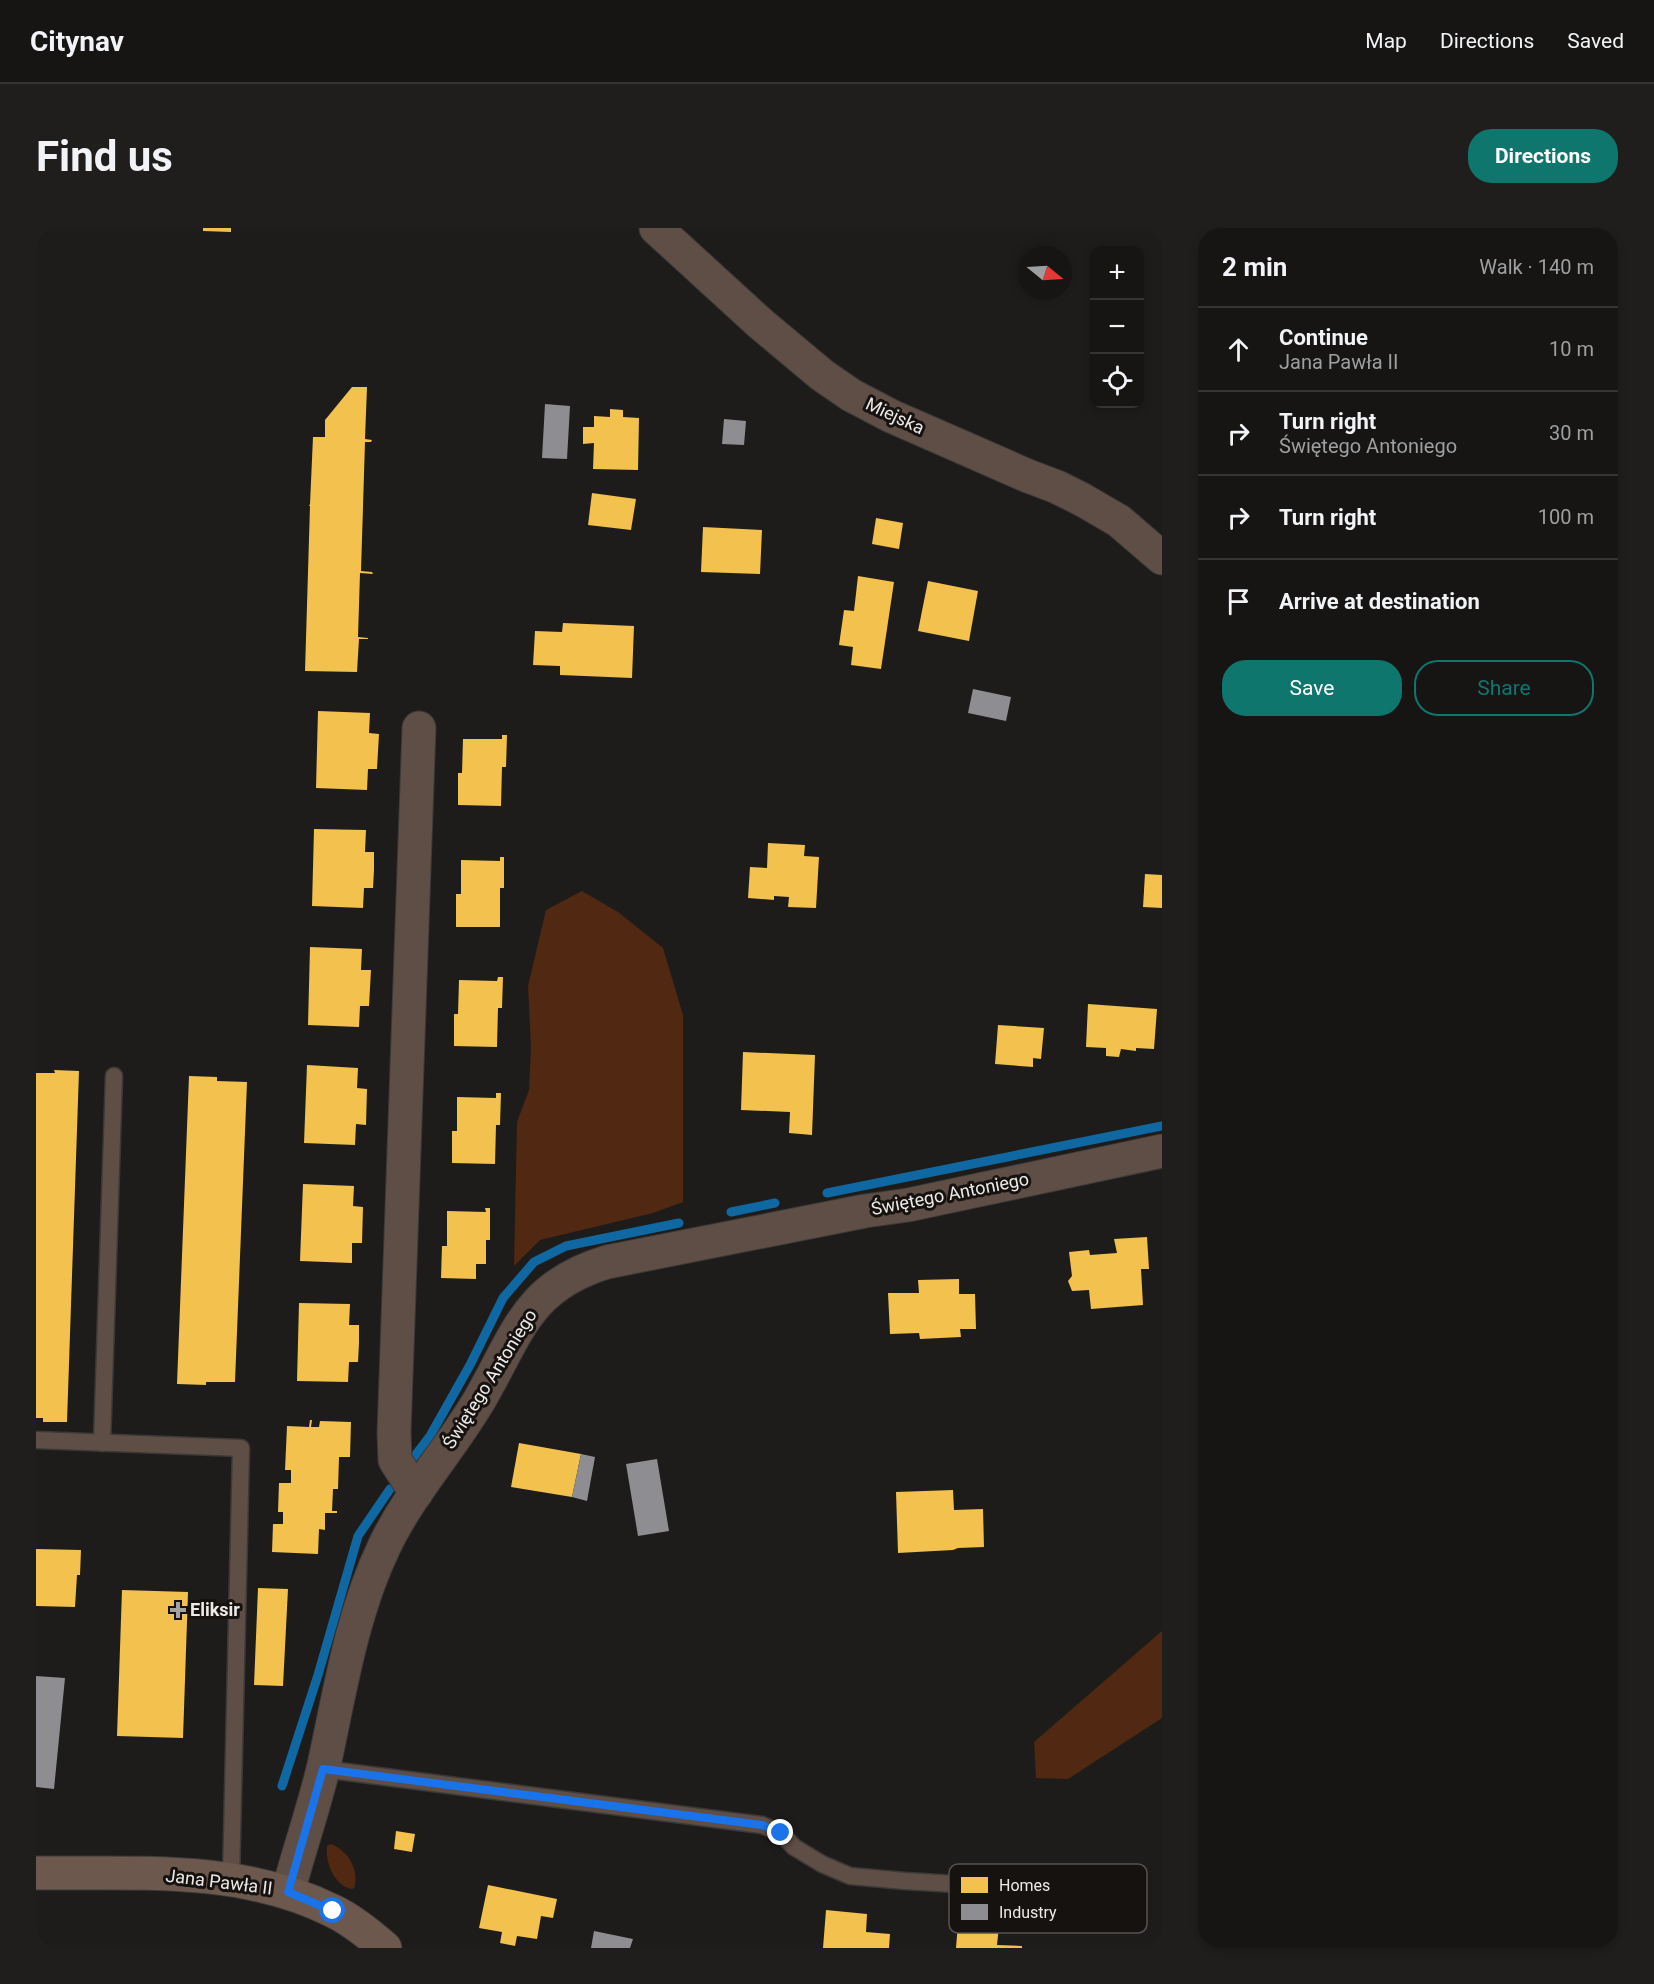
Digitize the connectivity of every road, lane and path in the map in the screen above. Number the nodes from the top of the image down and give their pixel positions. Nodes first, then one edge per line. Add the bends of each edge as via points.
1 (656, 228) edge
2 (1162, 558) edge
3 (419, 728) dead end
4 (114, 1076) dead end
5 (1162, 1151) edge
6 (36, 1440) edge
7 (102, 1443) junction
8 (416, 1493) junction
9 (323, 1769) junction
10 (36, 1873) edge
11 (231, 1880) junction
12 (949, 1884) edge
13 (288, 1892) junction
14 (385, 1948) edge

1 - 2 street, Miejska via 761,324 851,395 1083,500 1119,521
3 - 8 street via 394,1432 395,1460
4 - 7 lane
5 - 8 street, Świętego Antoniego via 585,1268 548,1291 532,1307 480,1399
6 - 7 lane
7 - 11 lane via 242,1448
8 - 9 street, Świętego Antoniego via 384,1547 360,1611
9 - 12 lane via 762,1825 781,1833 794,1847 822,1864 850,1876
9 - 13 street, Świętego Antoniego
10 - 11 street, Jana Pawła II via 170,1874
11 - 13 street, Jana Pawła II
13 - 14 street, Jana Pawła II via 333,1911

